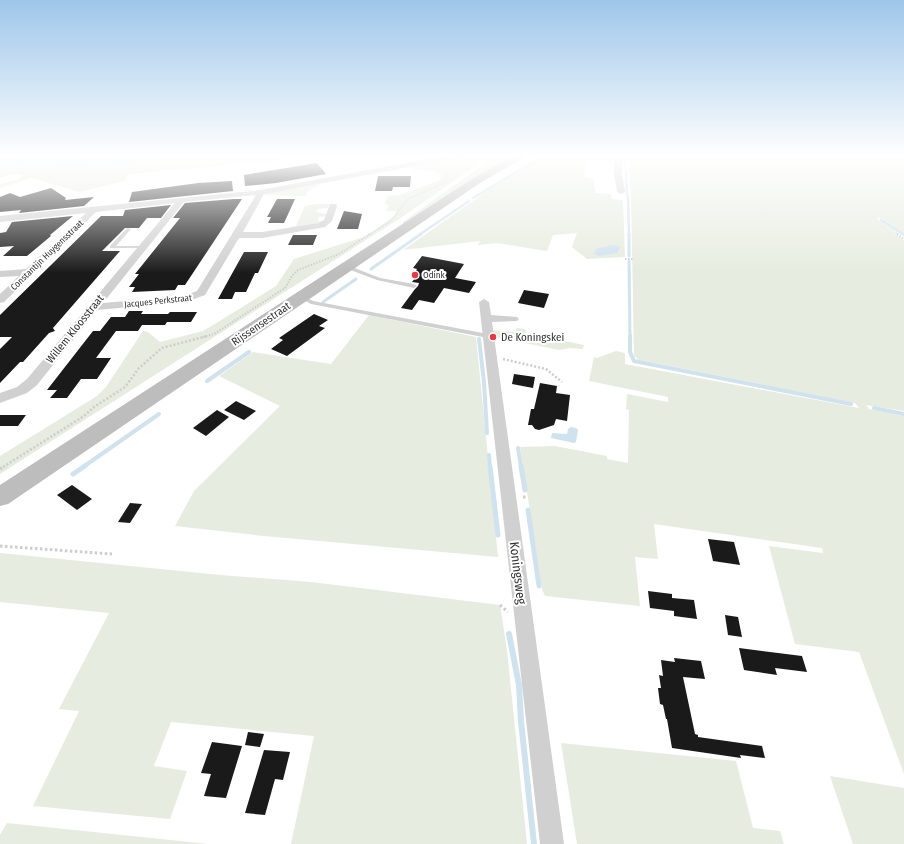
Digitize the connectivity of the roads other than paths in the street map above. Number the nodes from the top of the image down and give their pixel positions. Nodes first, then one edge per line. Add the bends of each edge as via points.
1 (236, 194) edge
2 (260, 194) edge
3 (458, 194) edge
4 (180, 200) junction
5 (93, 209) junction
6 (329, 209) dead end
7 (0, 219) edge
8 (128, 229) dead end
9 (237, 235) junction
10 (142, 247) junction
11 (347, 267) junction
12 (29, 272) junction
13 (0, 274) edge
14 (414, 286) dead end
15 (302, 297) junction
16 (0, 300) edge
17 (93, 307) junction
18 (513, 319) dead end
19 (488, 336) junction
20 (0, 398) edge
21 (0, 498) edge
22 (552, 844) edge

1 - 4 street
2 - 9 street, Jacques Perkstraat
3 - 11 main road, Rijssensestraat
4 - 5 street
4 - 10 street, Willem Kloosstraat
5 - 7 street
5 - 12 street, Constantijn Huygensstraat
6 - 9 street via 327,222 316,227 262,235
8 - 10 lane via 112,247
9 - 17 street, Jacques Perkstraat via 204,291 198,296
10 - 17 street, Willem Kloosstraat
11 - 14 lane via 379,279
11 - 15 main road, Rijssensestraat
12 - 13 street
12 - 16 street, Constantijn Huygensstraat
15 - 19 lane via 311,302
15 - 21 main road, Rijssensestraat
17 - 20 street, Willem Kloosstraat via 32,382 22,390
18 - 19 street, Koningsweg via 485,310
19 - 22 street, Koningsweg

